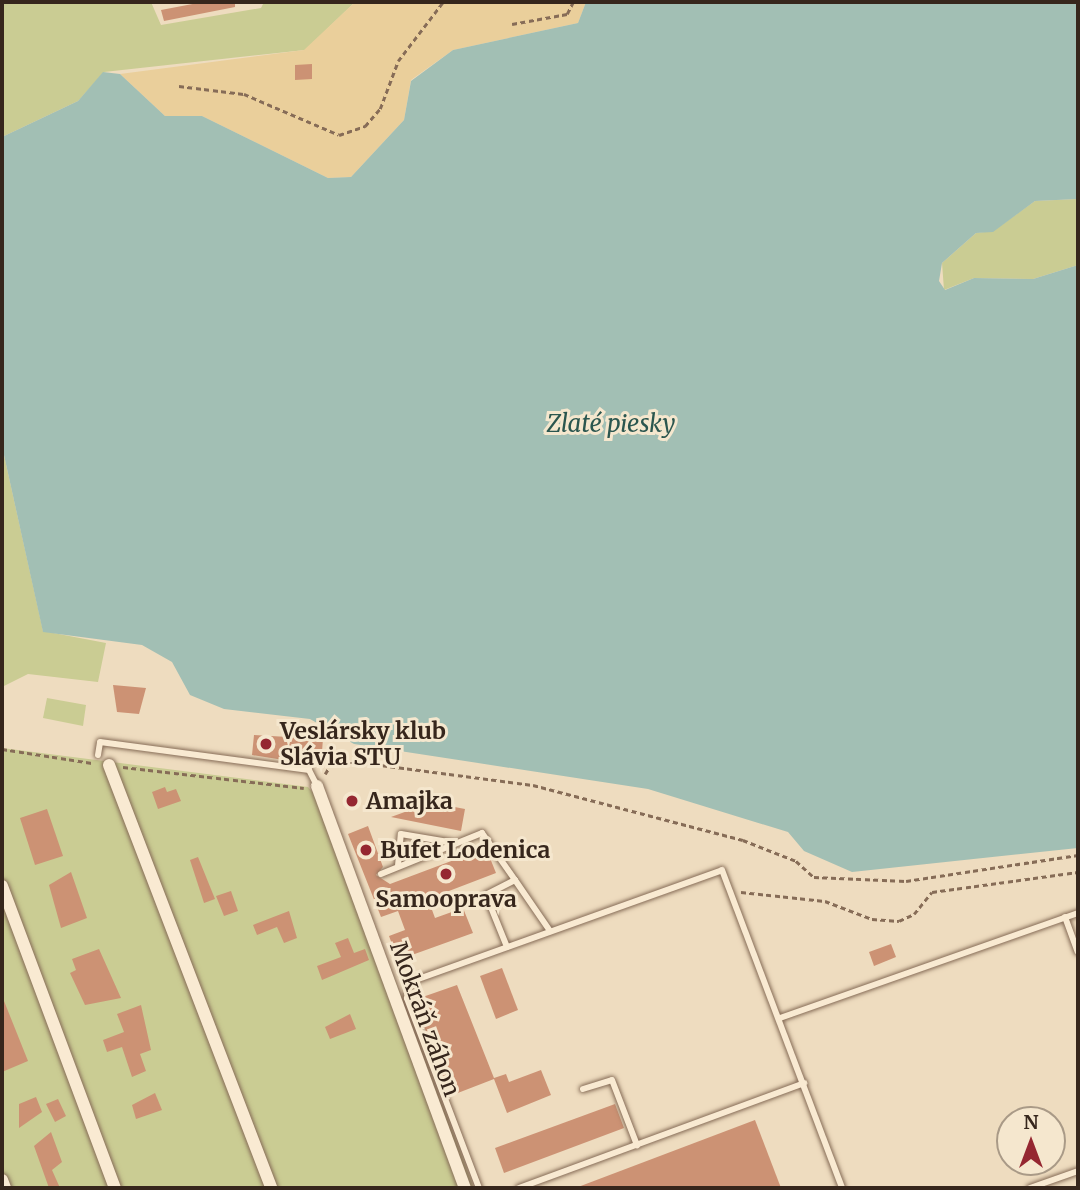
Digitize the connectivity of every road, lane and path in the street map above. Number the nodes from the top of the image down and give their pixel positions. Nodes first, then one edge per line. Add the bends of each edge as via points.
1 (443, 2) edge
2 (573, 2) edge
3 (512, 24) dead end
4 (179, 86) dead end
5 (2, 749) edge
6 (98, 755) dead end
7 (109, 765) junction
8 (317, 786) junction
9 (456, 844) junction
10 (1078, 855) edge
11 (398, 866) junction
12 (1078, 872) edge
13 (381, 874) dead end
14 (515, 880) junction
15 (2, 886) edge
16 (735, 891) junction
17 (1078, 913) edge
18 (1065, 917) junction
19 (550, 931) junction
20 (507, 947) junction
21 (1078, 952) edge
22 (780, 1018) junction
23 (804, 1083) junction
24 (583, 1089) dead end
25 (637, 1145) junction
26 (1078, 1171) edge
27 (2, 1180) edge
28 (5, 1188) edge
29 (115, 1188) edge
30 (271, 1188) edge
31 (465, 1188) edge
32 (479, 1188) edge
33 (520, 1188) edge
34 (842, 1188) edge
35 (1030, 1188) edge

1 - 4 path via 398,61 380,108 365,126 339,135 244,94
2 - 3 path via 567,14
5 - 7 path
6 - 8 lane via 100,742 309,770
7 - 8 path
7 - 30 street
8 - 10 path via 332,763 365,763 533,785 714,831 796,862 814,877 906,881
8 - 31 street, Mokráň záhon
9 - 11 lane
9 - 11 lane via 401,834
9 - 14 lane via 482,833
11 - 13 lane
12 - 16 path via 932,892 914,914 899,921 872,919 825,901
14 - 19 lane
14 - 20 lane via 486,895
15 - 29 street
16 - 19 lane via 722,870 710,871
16 - 22 lane
17 - 18 lane
18 - 21 lane
18 - 22 lane
19 - 20 lane
20 - 32 lane via 410,982 408,998
22 - 23 lane
23 - 25 lane
23 - 34 lane
24 - 25 lane via 612,1080
25 - 33 lane
26 - 35 lane
27 - 28 street

